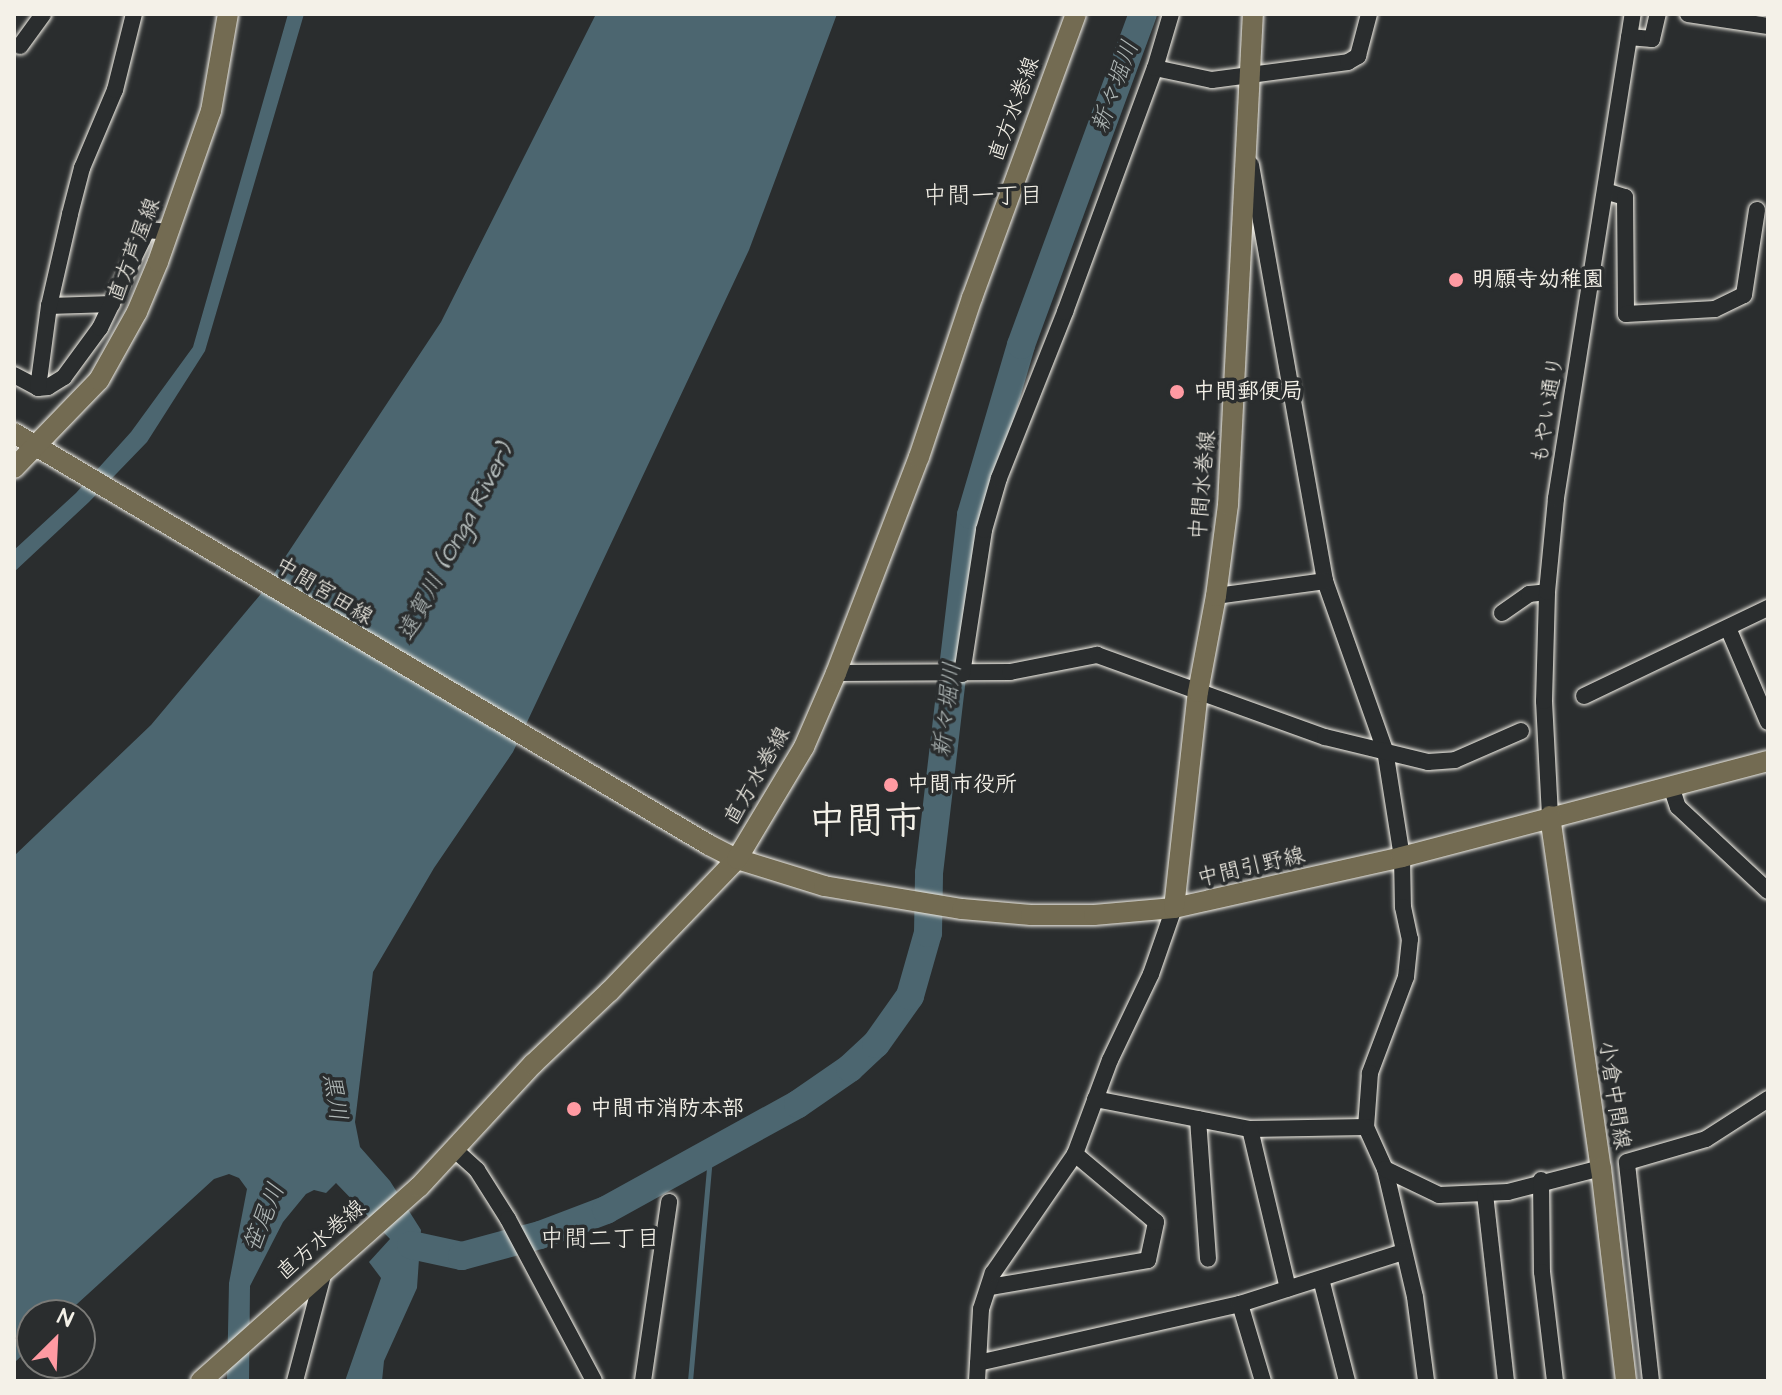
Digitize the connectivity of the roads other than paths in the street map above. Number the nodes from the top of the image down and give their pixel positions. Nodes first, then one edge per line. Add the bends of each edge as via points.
1 (43, 14) edge
2 (134, 14) edge
3 (228, 14) edge
4 (1076, 14) edge
5 (1171, 14) edge
6 (1253, 14) edge
7 (1369, 14) edge
8 (1633, 14) edge
9 (1658, 14) edge
10 (1688, 14) edge
11 (1768, 26) edge
12 (1629, 37) junction
13 (20, 46) dead end
14 (1155, 68) junction
15 (1249, 74) junction
16 (1248, 152) junction
17 (1605, 191) junction
18 (1757, 210) dead end
19 (169, 232) junction
20 (112, 304) junction
21 (49, 306) junction
22 (14, 375) edge
23 (38, 388) junction
24 (14, 433) edge
25 (44, 454) junction
26 (14, 468) edge
27 (1325, 581) junction
28 (1547, 592) junction
29 (1216, 596) junction
30 (1768, 608) edge
31 (1502, 613) dead end
32 (1728, 628) junction
33 (836, 673) junction
34 (962, 674) junction
35 (1198, 692) junction
36 (1584, 696) dead end
37 (1768, 722) edge
38 (1521, 731) dead end
39 (1385, 750) junction
40 (1768, 761) edge
41 (1671, 786) junction
42 (1550, 816) junction
43 (1402, 857) junction
44 (737, 859) junction
45 (1768, 891) edge
46 (1174, 908) junction
47 (1095, 1099) junction
48 (1768, 1099) edge
49 (1198, 1119) junction
50 (1366, 1127) junction
51 (1250, 1129) junction
52 (455, 1150) junction
53 (1075, 1154) junction
54 (1601, 1168) junction
55 (1385, 1169) junction
56 (1541, 1180) junction
57 (1485, 1194) junction
58 (669, 1202) dead end
59 (1403, 1252) junction
60 (1208, 1259) dead end
61 (324, 1270) junction
62 (1321, 1279) junction
63 (990, 1287) junction
64 (1288, 1289) junction
65 (1240, 1304) junction
66 (978, 1363) junction
67 (201, 1381) edge
68 (295, 1381) edge
69 (594, 1381) edge
70 (643, 1381) edge
71 (977, 1381) edge
72 (1263, 1381) edge
73 (1347, 1381) edge
74 (1426, 1381) edge
75 (1506, 1381) edge
76 (1555, 1381) edge
77 (1626, 1381) edge
78 (1651, 1381) edge

1 - 13 street
2 - 21 street via 115,90 82,168
3 - 19 main road, 直方芦屋線 via 211,111
4 - 33 main road, 直方水巻線 via 919,457
5 - 14 street
6 - 15 main road, 中間水巻線
7 - 15 street via 1358,56 1348,62
8 - 12 street, もやい通り
9 - 12 street via 1652,39
10 - 11 street
12 - 17 street, もやい通り
14 - 15 street via 1212,80
14 - 34 street via 999,478 984,530
15 - 16 main road, 中間水巻線
16 - 27 street
16 - 29 main road, 中間水巻線 via 1228,505
17 - 18 street via 1625,197 1626,314 1715,309 1744,295
17 - 28 street, もやい通り via 1556,498
19 - 20 street via 147,230
19 - 25 main road, 直方芦屋線 via 120,346
20 - 21 street
20 - 23 street via 64,377
21 - 23 street
22 - 23 street
24 - 25 main road, 中間宮田線
25 - 26 main road, 直方芦屋線
25 - 44 main road, 中間宮田線
27 - 29 street
27 - 39 street
28 - 31 street via 1529,594
28 - 42 street, もやい通り via 1544,701
29 - 35 main road, 中間水巻線
30 - 32 street
32 - 36 street
32 - 37 street
33 - 34 street
33 - 44 main road, 直方水巻線 via 804,747
34 - 35 street via 1010,672 1097,655
35 - 39 street via 1325,737
35 - 46 main road, 中間水巻線
38 - 39 street via 1455,760 1428,762
39 - 43 street
40 - 41 main road, 中間引野線
41 - 42 main road, 中間引野線
41 - 45 street via 1678,807
42 - 43 main road, 中間引野線
42 - 54 main road, 小倉中間線
43 - 46 main road, 中間引野線
43 - 50 street via 1410,939 1406,977 1370,1073
44 - 46 main road, 中間引野線 via 824,886 962,909 1094,915
44 - 52 main road, 直方水巻線
46 - 47 street
47 - 49 street
47 - 53 street
48 - 78 street via 1706,1139 1627,1162
49 - 51 street
49 - 60 street
50 - 51 street
50 - 55 street
51 - 64 street
52 - 61 main road, 直方水巻線
52 - 69 street via 477,1170 508,1219
53 - 63 street via 993,1273
53 - 63 street via 1156,1222 1148,1260
54 - 56 street
54 - 77 main road, 小倉中間線
55 - 57 street via 1439,1195
55 - 59 street
56 - 57 street
56 - 76 street via 1542,1272
57 - 75 street
58 - 70 street
59 - 62 street
59 - 74 street
61 - 67 main road, 直方水巻線
61 - 68 street
62 - 64 street
62 - 73 street
63 - 66 street via 981,1309
64 - 65 street
65 - 66 street
65 - 72 street
66 - 71 street

